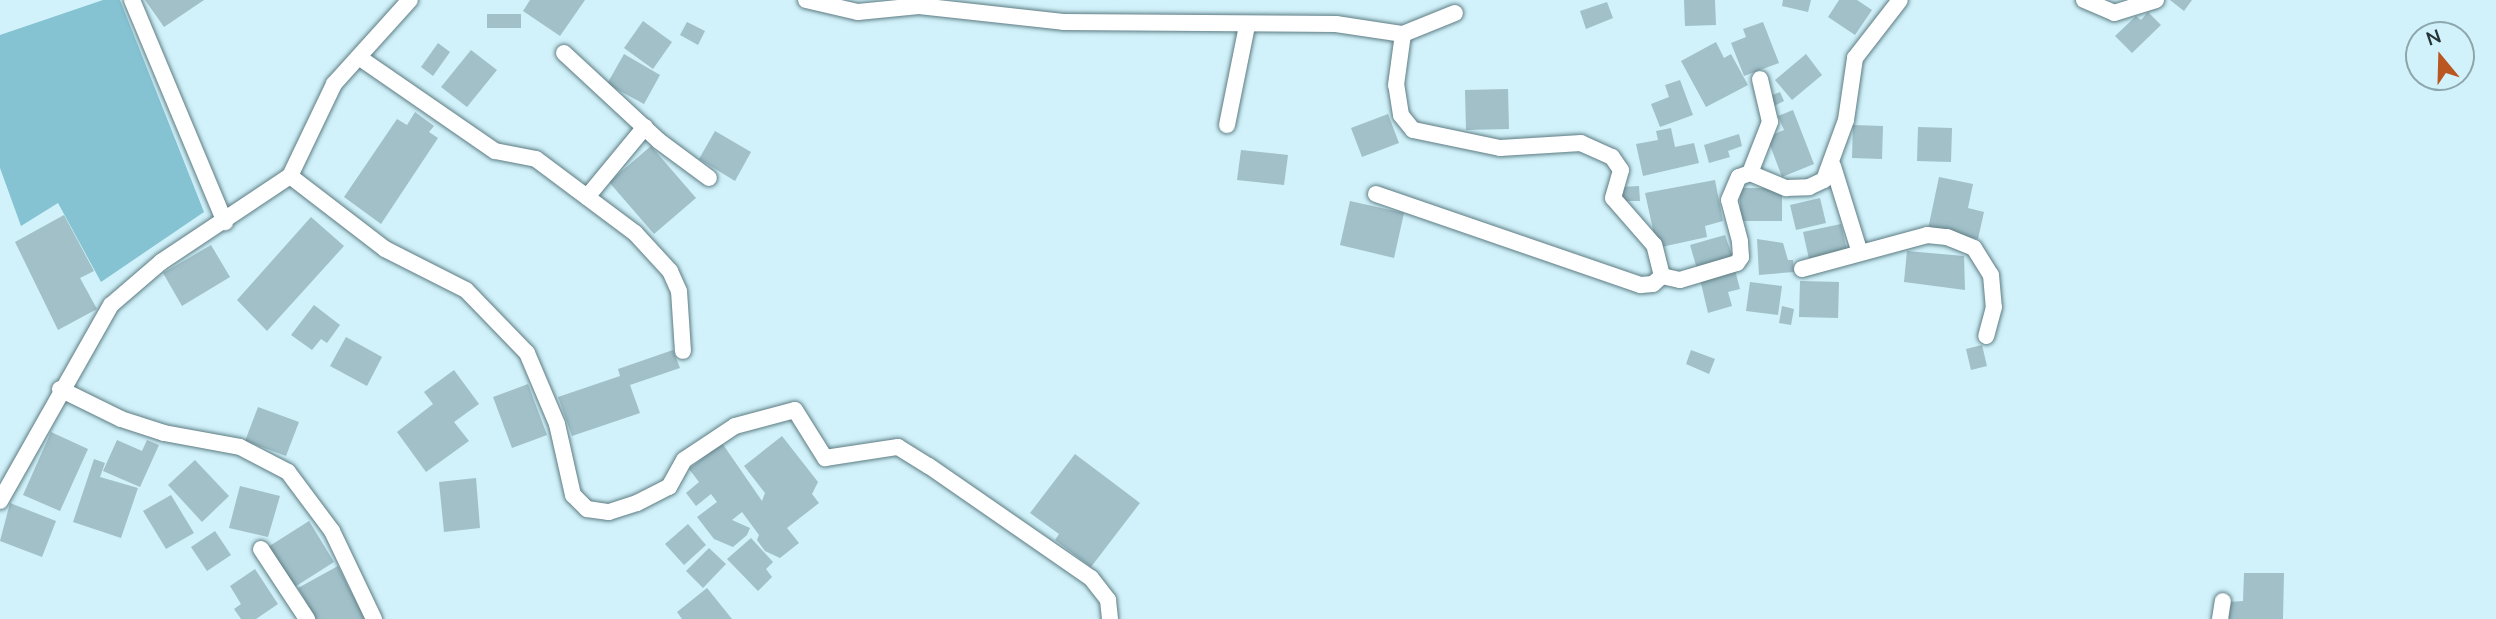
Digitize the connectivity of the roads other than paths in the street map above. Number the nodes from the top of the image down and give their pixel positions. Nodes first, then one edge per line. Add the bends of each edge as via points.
1 (132, 0) edge
2 (410, 0) edge
3 (806, 0) edge
4 (1900, 0) edge
5 (2084, 0) edge
6 (2156, 0) edge
7 (919, 3) edge
8 (1455, 13) dead end
9 (1247, 26) junction
10 (1403, 34) junction
11 (564, 53) dead end
12 (360, 58) junction
13 (1760, 79) dead end
14 (1227, 125) dead end
15 (645, 127) junction
16 (1833, 166) junction
17 (1750, 173) junction
18 (290, 176) junction
19 (709, 178) dead end
20 (1376, 194) dead end
21 (587, 197) junction
22 (225, 222) junction
23 (1860, 253) junction
24 (1802, 269) dead end
25 (1662, 276) junction
26 (1986, 336) dead end
27 (683, 351) dead end
28 (60, 388) junction
29 (1, 498) edge
30 (261, 549) dead end
31 (2223, 601) dead end
32 (1112, 618) edge
33 (306, 619) edge
34 (374, 619) edge
35 (2220, 619) edge

1 - 22 street
2 - 12 street
3 - 7 street via 858,12
4 - 16 street via 1855,58
5 - 6 street via 2114,13
7 - 9 street via 1063,22
8 - 10 street
9 - 10 street via 1336,24
9 - 14 street
10 - 25 street via 1396,85 1401,115 1413,130 1500,148 1581,143 1612,158 1621,170 1613,198 1654,245
11 - 15 street
12 - 18 street via 334,84
12 - 21 street via 495,151 536,159
13 - 17 street via 1770,122
15 - 19 street
15 - 21 street
16 - 17 street via 1824,180 1809,187 1786,188
16 - 23 street
17 - 25 street via 1738,177 1730,188 1741,257 1737,264 1680,280
18 - 22 street
18 - 32 street via 385,249 466,290 527,354 556,424 573,495 587,509 609,512 637,503 669,487 684,460 735,426 795,410 825,458 898,447 929,466 1091,578 1108,600
20 - 25 street via 1642,285 1653,284
21 - 27 street via 635,233 670,271 679,291
22 - 28 street via 161,262 111,305
23 - 24 street
23 - 26 street via 1927,235 1974,248 1991,275 1994,307
28 - 29 street
28 - 34 street via 121,419 164,433 240,447 288,472 332,531
30 - 33 street
31 - 35 street

